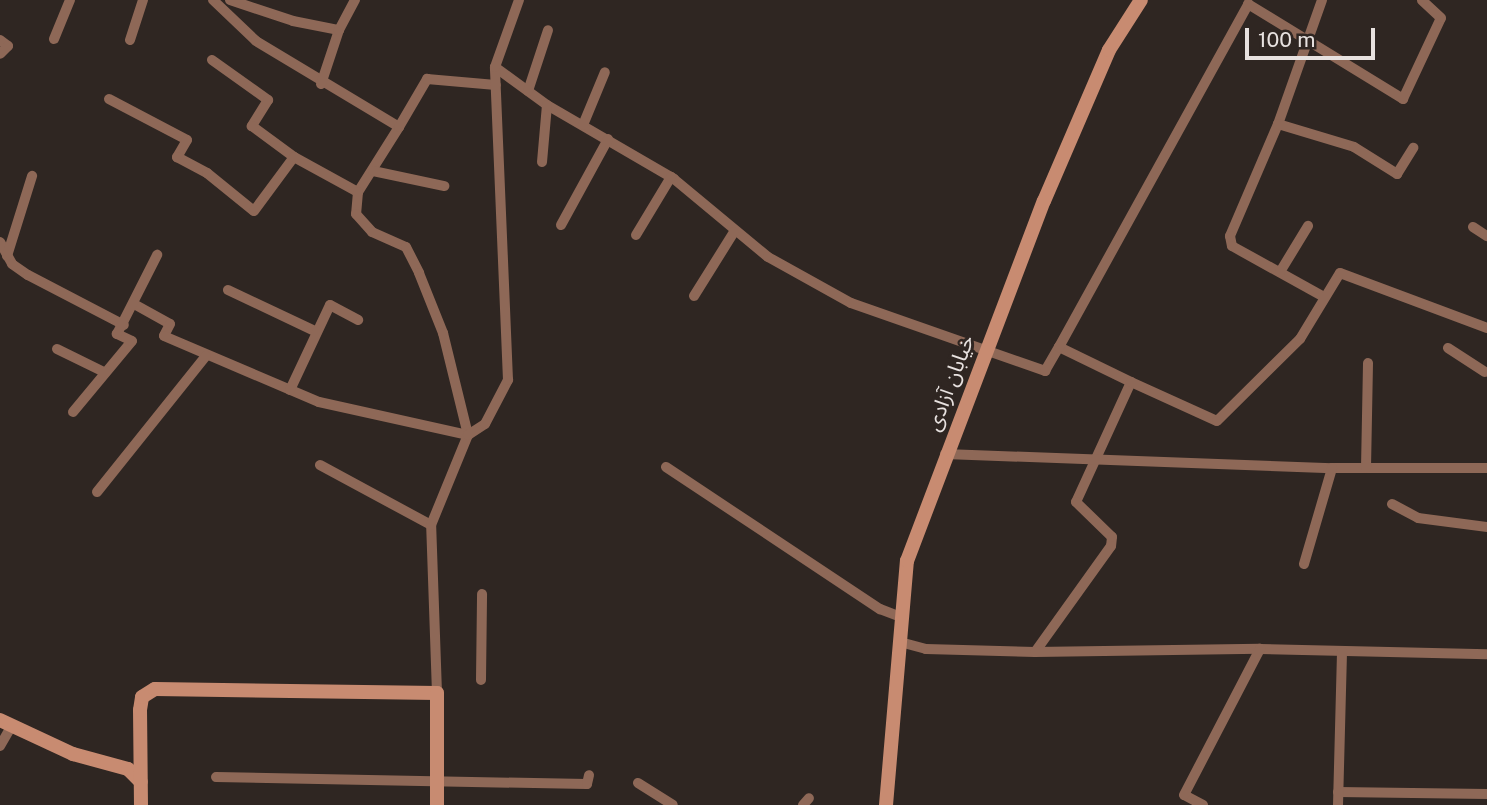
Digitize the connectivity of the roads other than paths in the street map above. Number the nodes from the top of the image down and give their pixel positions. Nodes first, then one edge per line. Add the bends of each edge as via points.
1 (70, 0) edge
2 (143, 0) edge
3 (213, 0) edge
4 (230, 0) edge
5 (355, 0) edge
6 (519, 0) edge
7 (1141, 0) edge
8 (1322, 0) edge
9 (1422, 0) edge
10 (339, 30) junction
11 (548, 30) dead end
12 (1309, 37) junction
13 (54, 39) dead end
14 (0, 40) edge
15 (130, 40) dead end
16 (0, 54) edge
17 (212, 60) dead end
18 (495, 68) junction
19 (605, 72) dead end
20 (321, 84) junction
21 (496, 85) junction
22 (528, 91) junction
23 (109, 99) dead end
24 (547, 105) junction
25 (1278, 124) junction
26 (583, 125) junction
27 (399, 127) junction
28 (608, 139) junction
29 (1413, 148) dead end
30 (294, 156) junction
31 (542, 162) dead end
32 (373, 171) junction
33 (32, 176) dead end
34 (671, 177) junction
35 (444, 187) dead end
36 (358, 192) junction
37 (561, 225) dead end
38 (1308, 226) dead end
39 (1473, 228) dead end
40 (734, 232) junction
41 (636, 235) dead end
42 (1487, 236) edge
43 (0, 242) edge
44 (157, 255) dead end
45 (7, 256) junction
46 (1280, 272) junction
47 (228, 290) dead end
48 (694, 296) dead end
49 (1324, 297) junction
50 (134, 304) junction
51 (358, 320) dead end
52 (124, 325) junction
53 (1487, 328) edge
54 (317, 332) junction
55 (1059, 347) junction
56 (1448, 348) dead end
57 (57, 349) dead end
58 (985, 352) junction
59 (206, 356) junction
60 (1368, 363) dead end
61 (1487, 371) edge
62 (104, 372) junction
63 (1131, 382) junction
64 (290, 390) junction
65 (73, 412) dead end
66 (468, 435) junction
67 (944, 454) junction
68 (1095, 460) junction
69 (320, 465) dead end
70 (666, 467) dead end
71 (1487, 467) edge
72 (1332, 468) junction
73 (1366, 468) junction
74 (97, 492) dead end
75 (1392, 503) dead end
76 (431, 525) junction
77 (1487, 527) edge
78 (1304, 564) dead end
79 (482, 594) dead end
80 (901, 617) junction
81 (900, 642) junction
82 (1260, 649) junction
83 (1342, 651) junction
84 (1035, 652) junction
85 (1487, 654) edge
86 (481, 680) dead end
87 (437, 693) junction
88 (6, 724) edge
89 (0, 746) edge
90 (140, 757) junction
91 (128, 769) junction
92 (589, 775) dead end
93 (216, 777) dead end
94 (141, 782) junction
95 (438, 782) junction
96 (638, 783) dead end
97 (1338, 792) junction
98 (1487, 794) edge
99 (141, 805) edge
100 (437, 805) edge
101 (673, 805) edge
102 (886, 805) edge
103 (1203, 805) edge
104 (1338, 805) edge

1 - 13 street
2 - 15 street
3 - 20 street via 256,41
4 - 10 street
5 - 10 street
6 - 18 street
7 - 58 street, خیابان آزادی via 1109,50
8 - 12 street
9 - 12 street via 1441,18 1403,99
10 - 20 street
11 - 22 street
12 - 25 street
12 - 55 street via 1248,4
14 - 16 street via 8,46
17 - 30 street via 268,100 251,126
18 - 21 street
18 - 22 street
19 - 26 street
20 - 27 street
21 - 27 street via 427,79
21 - 66 street via 508,380 485,424
22 - 24 street
23 - 30 street via 187,140 177,157 207,173 254,211
24 - 26 street
24 - 31 street
25 - 29 street via 1354,147 1397,174
25 - 46 street via 1230,236 1232,246
26 - 28 street
27 - 32 street
28 - 34 street
28 - 37 street
30 - 36 street
32 - 35 street
32 - 36 street
33 - 45 street
34 - 40 street
34 - 41 street
36 - 66 street via 356,214 372,232 406,247 419,273 443,333
38 - 46 street
39 - 42 street
40 - 48 street
40 - 58 street via 768,257 851,303
43 - 45 street
44 - 50 street
45 - 52 street via 28,275
46 - 49 street
47 - 54 street
49 - 53 street via 1340,273
49 - 63 street via 1300,339 1217,421
50 - 52 street
50 - 59 street via 170,324 164,336
51 - 54 street via 330,305
52 - 62 street via 117,334 132,341
54 - 64 street
55 - 58 street via 1045,371
55 - 63 street
56 - 61 street
57 - 62 street
58 - 67 street, خیابان آزادی
59 - 64 street
59 - 74 street
60 - 73 street
62 - 65 street
63 - 68 street
64 - 66 street via 319,402
66 - 76 street
67 - 68 street
67 - 80 street, خیابان آزادی via 907,561
68 - 72 street
68 - 84 street via 1076,502 1112,537 1111,546
69 - 76 street
70 - 80 street via 880,609
71 - 73 street
72 - 73 street
72 - 78 street
75 - 77 street via 1418,518
76 - 87 street
79 - 86 street
80 - 81 street, خیابان آزادی
81 - 84 street via 926,649
81 - 102 street, خیابان آزادی
82 - 83 street
82 - 84 street
82 - 103 street via 1184,794
83 - 85 street
83 - 97 street
87 - 90 street via 155,688 142,696
87 - 95 street
88 - 89 street
88 - 91 street via 73,754
90 - 91 street
90 - 94 street
91 - 94 street
92 - 95 street via 587,784
93 - 95 street
94 - 99 street
95 - 100 street
96 - 101 street
97 - 98 street
97 - 104 street

